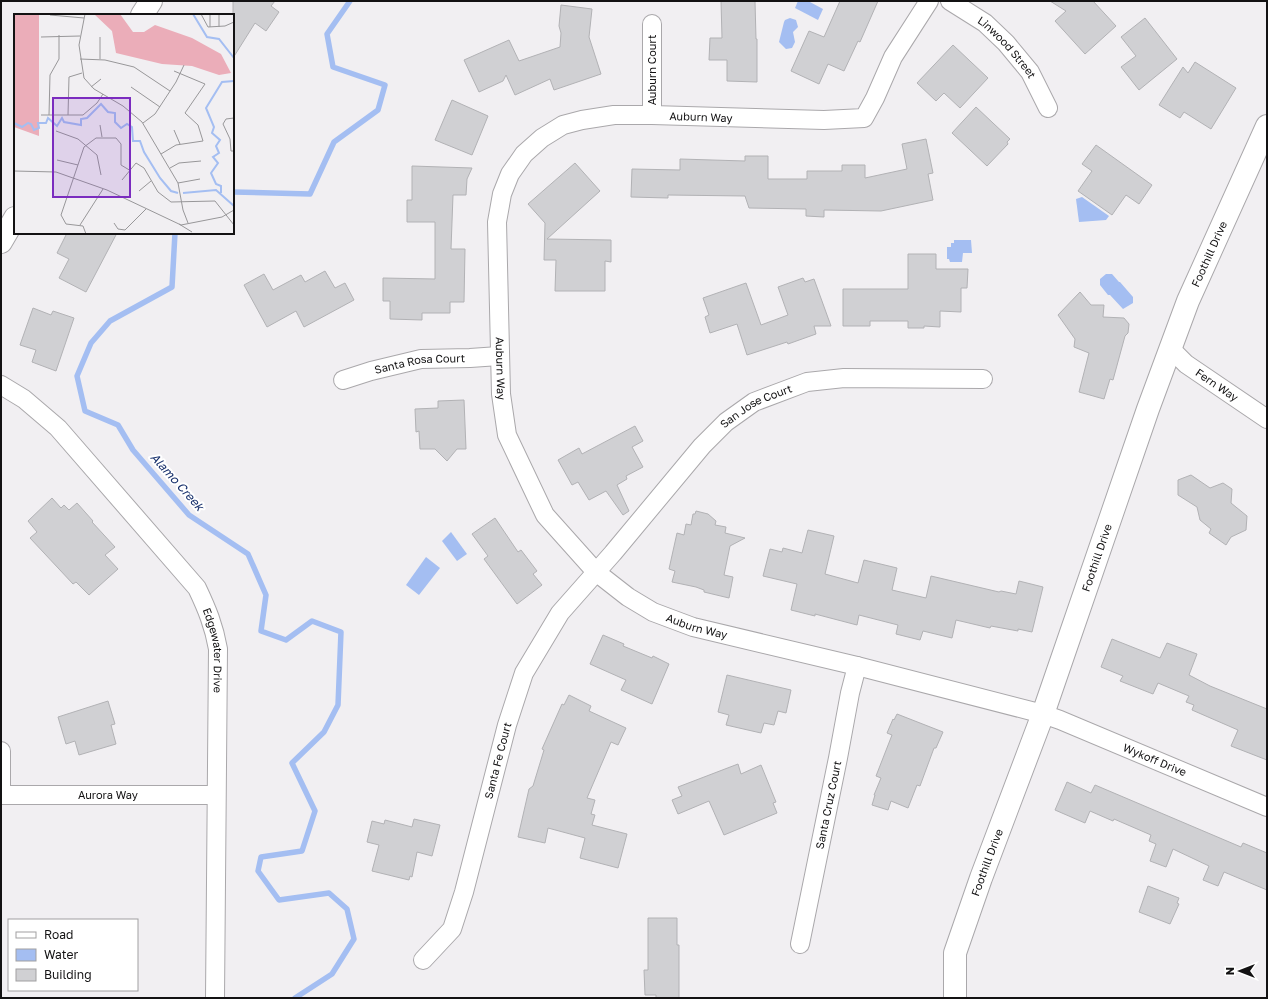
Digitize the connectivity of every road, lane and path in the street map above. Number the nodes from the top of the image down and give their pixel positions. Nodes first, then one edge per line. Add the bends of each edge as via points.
1 (151, 1) edge
2 (929, 1) edge
3 (950, 1) edge
4 (143, 14) edge
5 (652, 24) dead end
6 (1048, 108) dead end
7 (652, 115) junction
8 (1267, 126) edge
9 (14, 220) edge
10 (1, 242) edge
11 (1170, 348) junction
12 (499, 356) junction
13 (983, 379) dead end
14 (343, 380) dead end
15 (1, 385) edge
16 (1267, 418) edge
17 (596, 572) junction
18 (857, 666) junction
19 (1043, 714) junction
20 (1, 751) edge
21 (1, 795) edge
22 (216, 795) junction
23 (1267, 807) edge
24 (800, 944) dead end
25 (423, 960) dead end
26 (215, 998) edge
27 (955, 998) edge

1 - 4 street
2 - 7 street, Auburn Way via 893,57 864,118 824,120
3 - 6 street, Linwood Street via 985,23 1006,43 1030,72
5 - 7 street, Auburn Court
7 - 12 street, Auburn Way via 614,115 563,125 528,150 510,174 502,194 497,222
8 - 11 street, Foothill Drive via 1188,301
9 - 10 street
11 - 16 street, Fern Way via 1186,364
11 - 19 street, Foothill Drive
12 - 14 street, Santa Rosa Court via 421,359
12 - 17 street, Auburn Way via 500,394 508,435 545,515
13 - 17 street, San Jose Court via 844,378 807,382 754,402 726,422 702,446
15 - 22 street, Edgewater Drive via 24,399 58,428 197,588 208,610 218,649
17 - 18 street, Auburn Way via 628,597 653,612 693,627
17 - 25 street, Santa Fe Court via 560,613 524,673 507,725 452,929
18 - 19 street, Auburn Way
18 - 24 street, Santa Cruz Court
19 - 23 street, Wykoff Drive
19 - 27 street, Foothill Drive via 955,953
20 - 21 street
21 - 22 street, Aurora Way
22 - 26 street, Edgewater Drive

